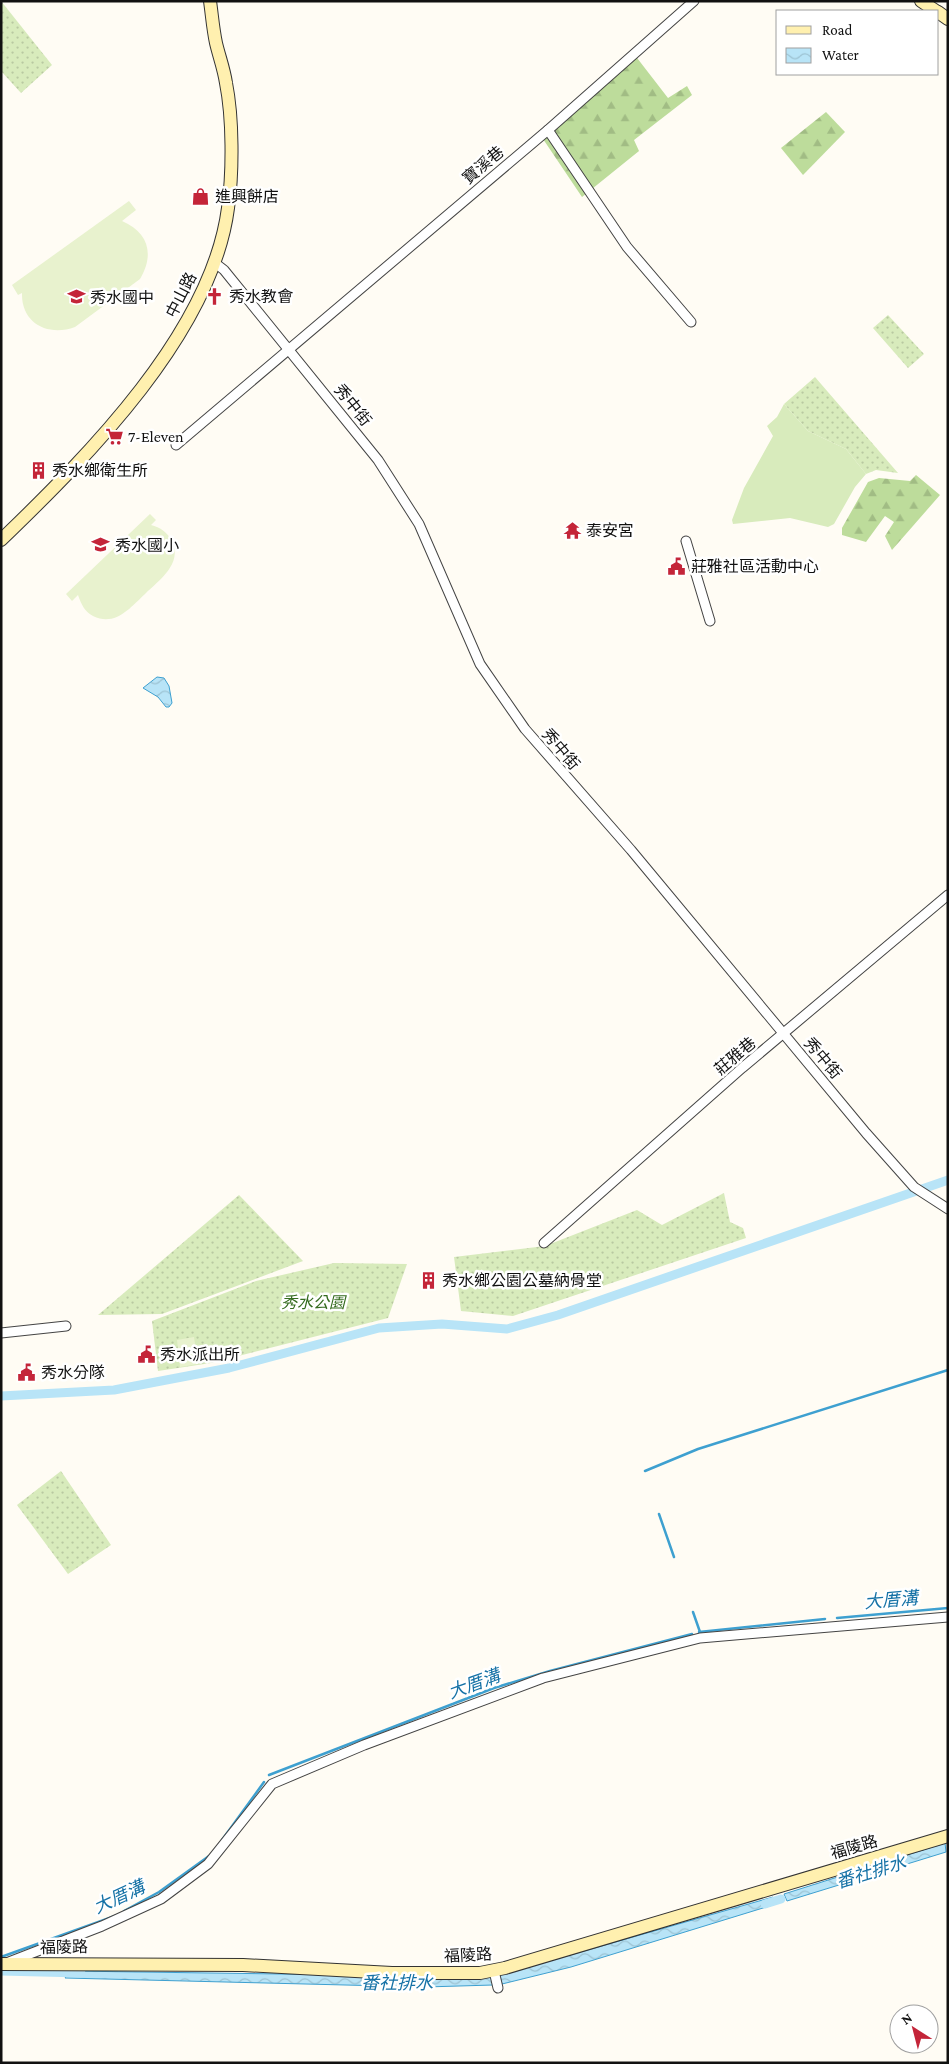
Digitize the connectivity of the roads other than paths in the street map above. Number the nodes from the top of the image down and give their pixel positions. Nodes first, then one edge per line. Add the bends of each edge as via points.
1 (210, 1) edge
2 (694, 1) edge
3 (921, 1) edge
4 (934, 10) edge
5 (548, 130) junction
6 (215, 263) junction
7 (690, 322) dead end
8 (289, 348) junction
9 (176, 445) dead end
10 (1, 540) edge
11 (686, 541) dead end
12 (710, 621) dead end
13 (948, 895) edge
14 (784, 1036) junction
15 (948, 1209) edge
16 (544, 1242) dead end
17 (66, 1326) dead end
18 (1, 1333) edge
19 (948, 1617) edge
20 (948, 1836) edge
21 (2, 1964) edge
22 (494, 1971) junction
23 (498, 1988) dead end

1 - 6 street, 中山路 via 227,84 230,154 228,207
2 - 5 street, 寶溪巷
3 - 4 street
5 - 7 street via 627,247
5 - 8 street, 寶溪巷
6 - 8 street, 秀中街
6 - 10 street, 中山路 via 185,324 146,383 52,490
8 - 9 street, 寶溪巷
8 - 14 street, 秀中街 via 378,460 419,524 480,664 525,729 631,850
11 - 12 street
13 - 14 street, 莊雅巷
14 - 15 street, 秀中街 via 914,1187
14 - 16 street, 莊雅巷 via 742,1068
17 - 18 street
19 - 21 street via 700,1638 534,1681 364,1745 272,1784 208,1864 161,1899 102,1926
20 - 22 street, 福陵路
21 - 22 street, 福陵路 via 243,1965 392,1973
22 - 23 street

